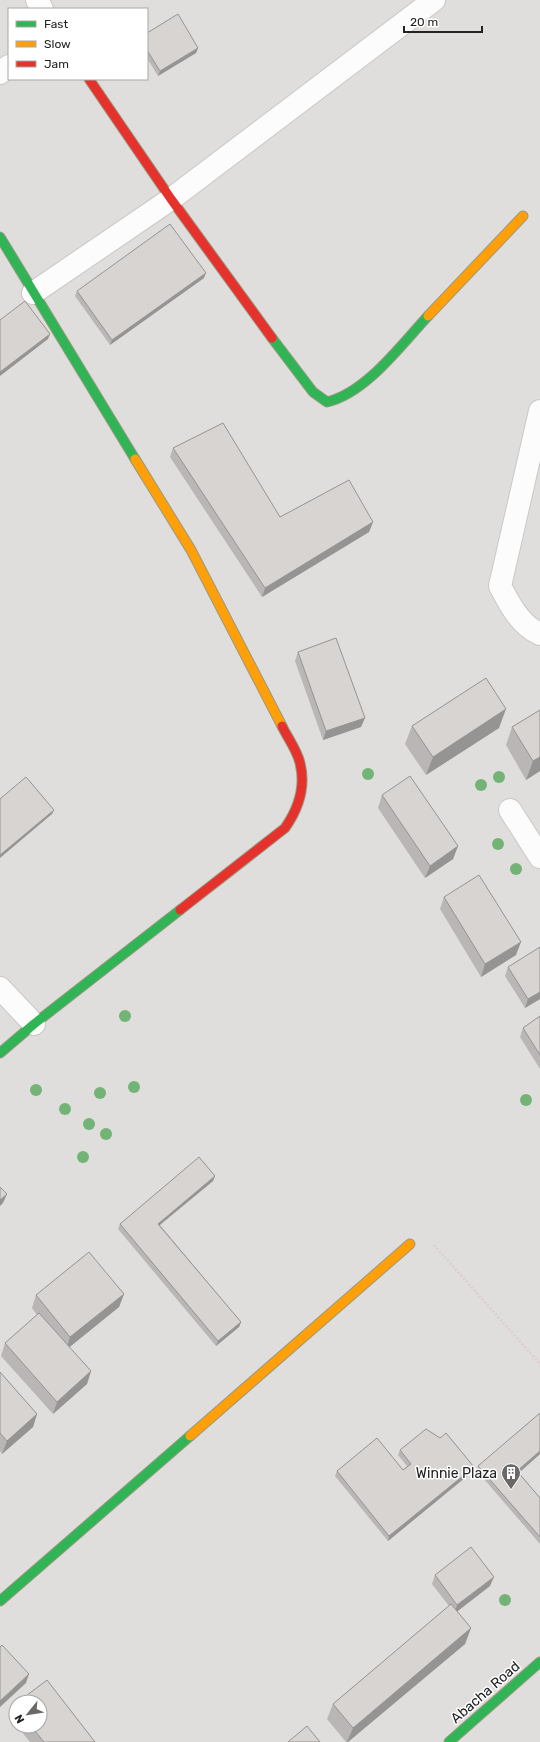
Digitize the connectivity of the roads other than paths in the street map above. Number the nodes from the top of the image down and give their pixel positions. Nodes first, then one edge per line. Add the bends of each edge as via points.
1 (434, 0) edge
2 (8, 67) edge
3 (0, 73) edge
4 (90, 80) edge
5 (170, 198) junction
6 (523, 216) dead end
7 (0, 237) edge
8 (33, 293) junction
9 (540, 411) edge
10 (540, 634) edge
11 (510, 810) dead end
12 (540, 857) edge
13 (0, 988) edge
14 (34, 1024) junction
15 (0, 1053) edge
16 (410, 1244) road end
17 (0, 1601) edge
18 (540, 1662) edge
19 (449, 1742) edge

1 - 5 street
2 - 3 street
4 - 5 street
5 - 6 street via 313,392 326,402 340,399 371,377
5 - 8 street
7 - 8 street
8 - 14 street via 191,550 300,762 302,788 298,811 285,828
9 - 10 street via 500,586 510,607 529,629
11 - 12 street
13 - 14 street
14 - 15 street
16 - 17 street
18 - 19 street, Abacha Road

